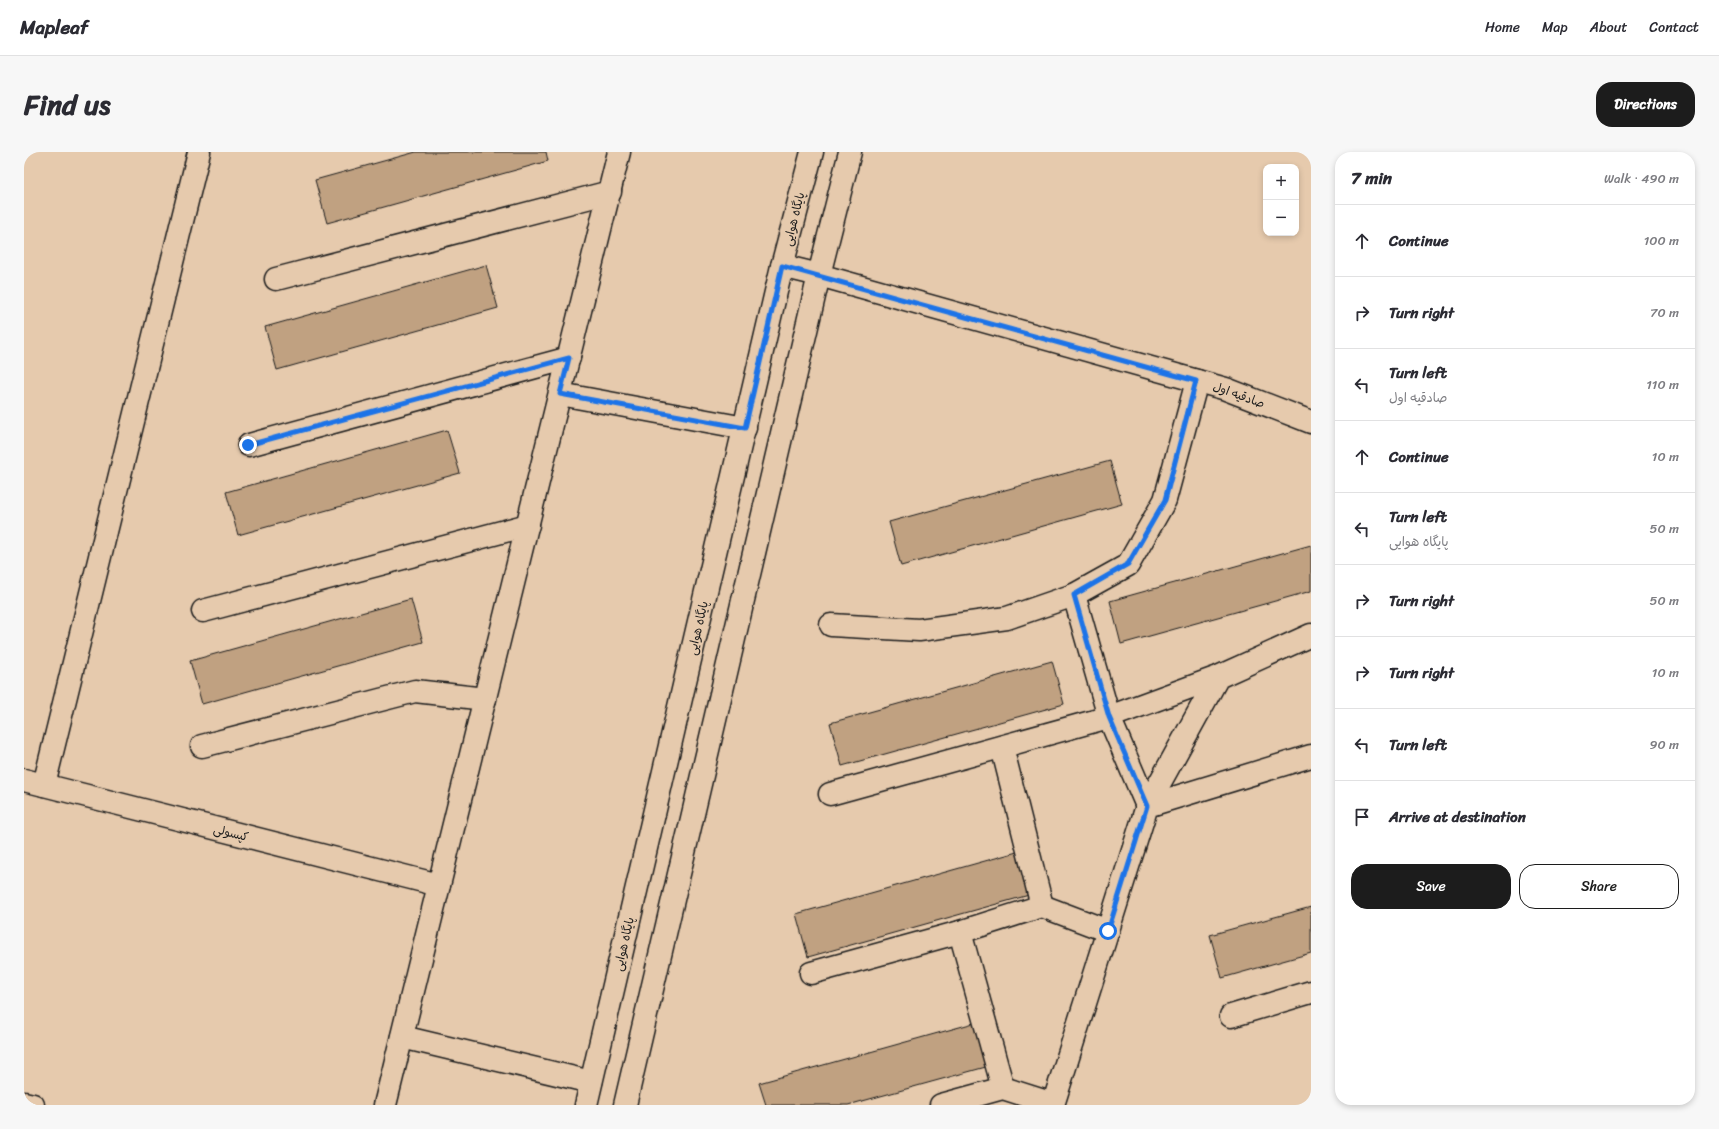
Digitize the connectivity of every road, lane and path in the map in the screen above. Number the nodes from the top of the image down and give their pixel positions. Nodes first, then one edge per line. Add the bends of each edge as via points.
1 (199, 152) edge
2 (620, 152) edge
3 (812, 152) edge
4 (850, 152) edge
5 (610, 192) junction
6 (782, 266) junction
7 (819, 275) junction
8 (276, 280) dead end
9 (569, 358) junction
10 (1196, 381) junction
11 (560, 394) junction
12 (1311, 422) edge
13 (745, 428) junction
14 (248, 445) dead end
15 (528, 525) junction
16 (1074, 595) junction
17 (203, 612) dead end
18 (831, 625) dead end
19 (1311, 635) edge
20 (1218, 677) junction
21 (485, 699) junction
22 (1109, 717) junction
23 (202, 746) dead end
24 (1002, 747) junction
25 (1311, 756) edge
26 (34, 783) edge
27 (830, 794) dead end
28 (1147, 806) junction
29 (439, 885) junction
30 (1042, 906) junction
31 (1108, 931) junction
32 (960, 932) junction
33 (811, 973) dead end
34 (1311, 992) edge
35 (1230, 1016) dead end
36 (402, 1037) junction
37 (592, 1082) junction
38 (1003, 1088) junction
39 (24, 1103) edge
40 (1053, 1104) edge
41 (33, 1105) edge
42 (385, 1105) edge
43 (586, 1105) edge
44 (625, 1105) edge
45 (941, 1105) edge

1 - 26 street
2 - 5 street
3 - 6 street, پایگاه هوایی
4 - 7 street
5 - 8 street
5 - 9 street
6 - 7 street, صادقیه اول
6 - 13 street, پایگاه هوایی
7 - 10 street, صادقیه اول
7 - 44 street
9 - 11 street
9 - 14 street
10 - 12 street, صادقیه اول via 1226,389
10 - 16 street via 1165,500 1128,564
11 - 13 street
11 - 15 street
13 - 37 street, پایگاه هوایی
15 - 17 street
15 - 21 street
16 - 18 street via 1007,618 919,630
16 - 22 street
19 - 20 street
20 - 22 street
20 - 28 street
21 - 23 street via 415,691
21 - 29 street
22 - 24 street
22 - 28 street
24 - 27 street
24 - 30 street
25 - 28 street
26 - 29 street, کپسولی
28 - 31 street
29 - 36 street
30 - 31 street
30 - 32 street
31 - 40 street
32 - 33 street
32 - 38 street
34 - 35 street
36 - 37 street
36 - 42 street
37 - 43 street, پایگاه هوایی
38 - 40 street
38 - 45 street
39 - 41 street

